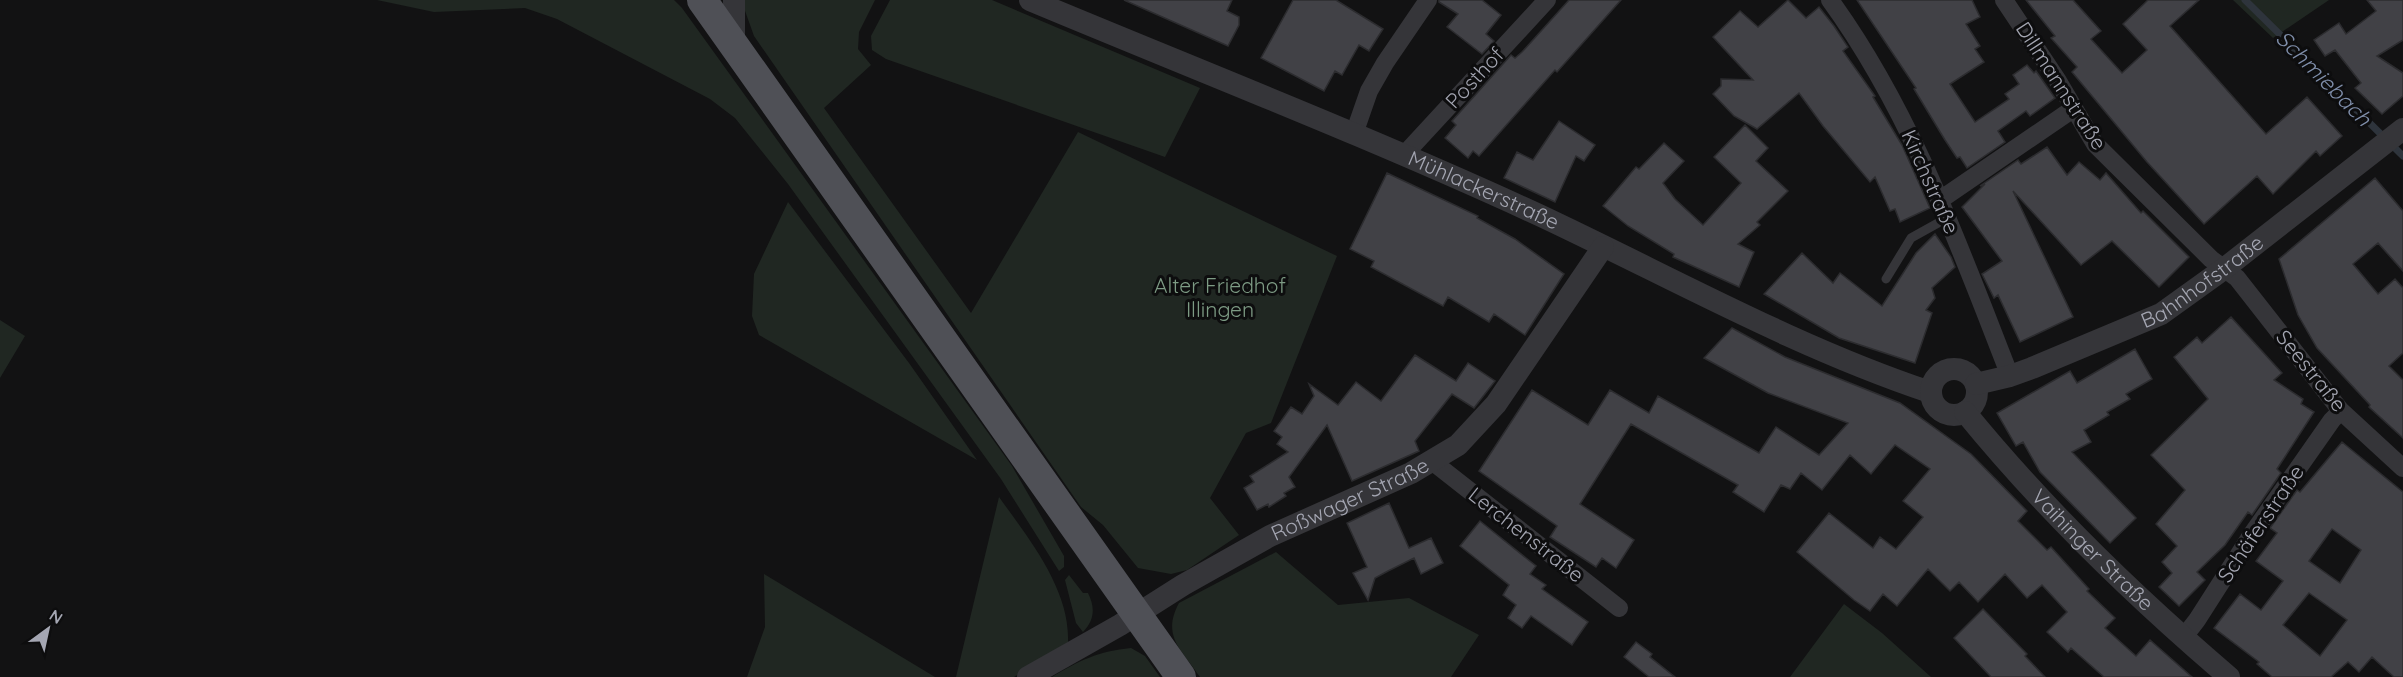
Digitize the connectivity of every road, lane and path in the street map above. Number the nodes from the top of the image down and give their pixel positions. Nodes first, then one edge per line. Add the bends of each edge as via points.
1 (702, 0) edge
2 (734, 0) edge
3 (1030, 0) edge
4 (1428, 0) edge
5 (1547, 0) edge
6 (1830, 0) edge
7 (2004, 0) edge
8 (734, 46) junction
9 (2073, 109) junction
10 (2403, 129) edge
11 (1354, 134) junction
12 (1403, 156) junction
13 (1940, 200) junction
14 (1947, 218) junction
15 (1603, 247) junction
16 (2224, 268) junction
17 (1886, 279) dead end
18 (2010, 376) junction
19 (1976, 384) junction
20 (1930, 392) junction
21 (2341, 411) junction
22 (1965, 412) junction
23 (1433, 462) junction
24 (2403, 468) edge
25 (1619, 608) dead end
26 (1137, 615) junction
27 (2183, 638) junction
28 (1028, 677) edge
29 (1181, 677) edge
30 (2229, 677) edge

1 - 8 main road
2 - 8 street
3 - 11 street, Mühlackerstraße
4 - 11 street via 1369,91
5 - 12 street, Posthof
6 - 13 street, Kirchstraße via 1869,57
7 - 9 street, Dillmannstraße
8 - 26 main road
9 - 13 street
9 - 16 street, Dillmannstraße via 2095,144
10 - 16 street, Bahnhofstraße
11 - 12 street, Mühlackerstraße
12 - 15 street, Mühlackerstraße
13 - 14 street, Kirchstraße
14 - 17 lane via 1911,238
14 - 18 street, Kirchstraße
15 - 20 street, Mühlackerstraße via 1842,360
15 - 23 street, Roßwager Straße via 1496,404 1458,445
16 - 18 street, Bahnhofstraße via 2161,314
16 - 21 street, Seestraße via 2237,278
18 - 19 street, Bahnhofstraße
19 - 20 street via 1966,372 1948,369 1934,379
19 - 22 street via 1974,405
20 - 22 street via 1934,406 1941,412
21 - 24 street, Seestraße
21 - 27 street, Schäferstraße
22 - 27 street, Vaihinger Straße via 2003,459
23 - 25 street, Lerchenstraße
23 - 26 street, Roßwager Straße via 1270,536
26 - 28 street, Roßwager Straße
26 - 29 main road
27 - 30 street, Vaihinger Straße

